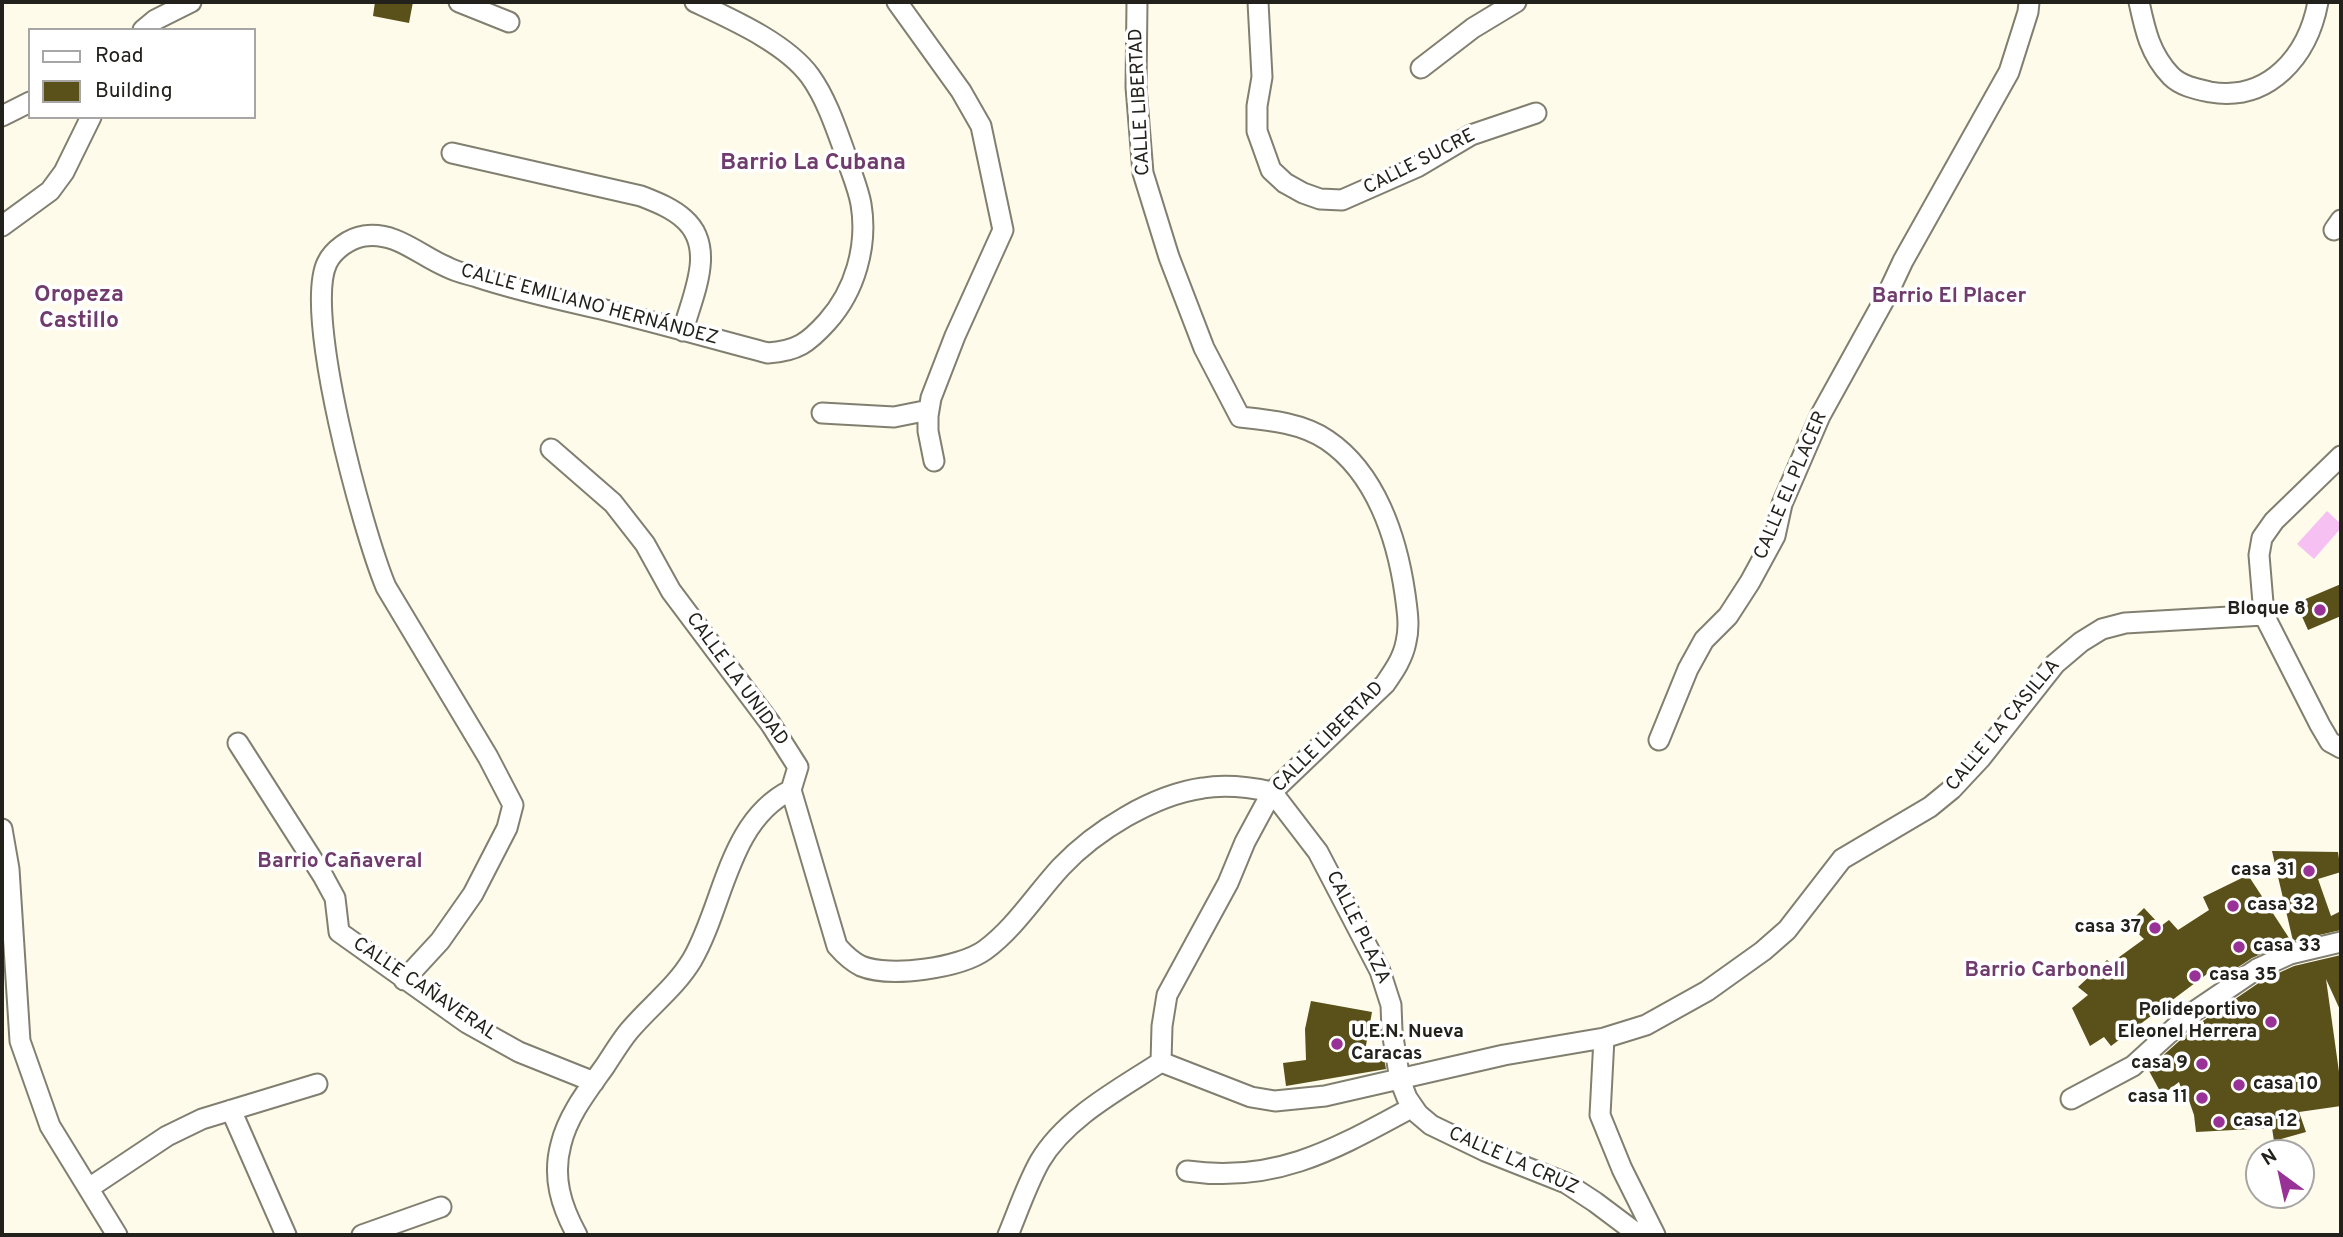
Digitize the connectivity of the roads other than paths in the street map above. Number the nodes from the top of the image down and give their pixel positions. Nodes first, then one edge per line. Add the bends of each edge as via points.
1 (191, 2) edge
2 (459, 2) edge
3 (695, 2) edge
4 (897, 2) edge
5 (1137, 2) edge
6 (1258, 2) edge
7 (1516, 2) edge
8 (2029, 2) edge
9 (2139, 2) edge
10 (2318, 2) edge
11 (509, 22) dead end
12 (146, 28) edge
13 (1421, 68) dead end
14 (28, 103) edge
15 (1536, 113) dead end
16 (2, 116) edge
17 (90, 119) edge
18 (452, 153) dead end
19 (2, 226) edge
20 (683, 331) junction
21 (929, 410) junction
22 (822, 413) dead end
23 (551, 449) dead end
24 (2341, 456) edge
25 (934, 461) dead end
26 (2264, 615) junction
27 (1659, 740) dead end
28 (238, 743) dead end
29 (2341, 748) edge
30 (791, 790) junction
31 (1272, 792) junction
32 (2, 829) edge
33 (2341, 942) edge
34 (404, 980) junction
35 (1604, 1038) junction
36 (1161, 1062) junction
37 (1400, 1080) junction
38 (594, 1082) junction
39 (317, 1084) dead end
40 (2071, 1099) dead end
41 (1413, 1107) junction
42 (231, 1110) junction
43 (1187, 1171) dead end
44 (89, 1188) junction
45 (441, 1207) dead end
46 (117, 1235) edge
47 (286, 1235) edge
48 (362, 1235) edge
49 (576, 1235) edge
50 (1008, 1235) edge
51 (1639, 1235) edge
52 (1655, 1235) edge

1 - 12 street
2 - 11 street
3 - 20 street, CALLE EMILIANO HERNÁNDEZ via 767,40 793,57 809,75 840,139 861,202 863,230 858,269 840,308 804,345 768,353
4 - 21 street via 981,126 1003,230 955,336
5 - 31 street, CALLE LIBERTAD via 1136,87 1143,173 1204,348 1240,417 1300,427 1326,439 1357,468 1383,511 1401,568 1408,613 1407,641 1399,663 1385,684
6 - 15 street, CALLE SUCRE via 1262,77 1258,131 1271,170 1285,183 1320,199 1342,200 1417,167 1471,135
7 - 13 street
8 - 27 street, CALLE EL PLACER via 2009,72 1820,416 1782,504 1774,536 1728,616 1704,640
9 - 10 street via 2150,46 2173,78 2192,89 2219,93 2242,93 2286,69 2303,46
14 - 16 street
17 - 19 street via 50,191
18 - 20 street via 642,195 686,220 701,245 701,261
20 - 34 street, CALLE EMILIANO HERNÁNDEZ via 515,289 447,267 383,236 351,240 327,262 321,296 327,360 378,568 513,806 507,828 473,894
21 - 22 street via 894,418
21 - 25 street
23 - 30 street, CALLE LA UNIDAD via 612,503 645,544 671,591 798,767
24 - 26 street via 2262,538 2259,577
26 - 29 street via 2320,725 2330,742
26 - 35 street, CALLE LA CASILLA via 2125,623 2102,629 2081,642 2054,664 1952,789 1842,859 1787,930 1763,951 1674,1011
28 - 34 street, CALLE CAÑAVERAL via 335,898 339,932
30 - 31 street, CALLE LA UNIDAD via 837,946 862,966 883,971 962,962 984,951 1080,848 1142,809 1202,788 1246,786
30 - 38 street via 765,806 749,828 681,978 629,1031
31 - 36 street, CALLE LIBERTAD via 1167,995
31 - 37 street, CALLE PLAZA via 1318,852 1380,971 1391,1004
32 - 44 street via 9,869 20,1041 50,1126
33 - 40 street via 2290,954 2257,970 2189,1015 2133,1066
34 - 38 street, CALLE CAÑAVERAL via 519,1052
35 - 37 street, CALLE LA CASILLA via 1504,1055
35 - 52 street via 1600,1115
36 - 37 street, CALLE LA CASILLA via 1251,1097 1275,1101
36 - 50 street via 1056,1139 1040,1161
37 - 41 street, CALLE LA CRUZ
38 - 49 street via 568,1122 560,1146 562,1206
39 - 42 street
41 - 43 street via 1292,1166 1229,1175
41 - 51 street, CALLE LA CRUZ via 1431,1125 1566,1183
42 - 44 street via 167,1136
42 - 47 street
44 - 46 street
45 - 48 street

